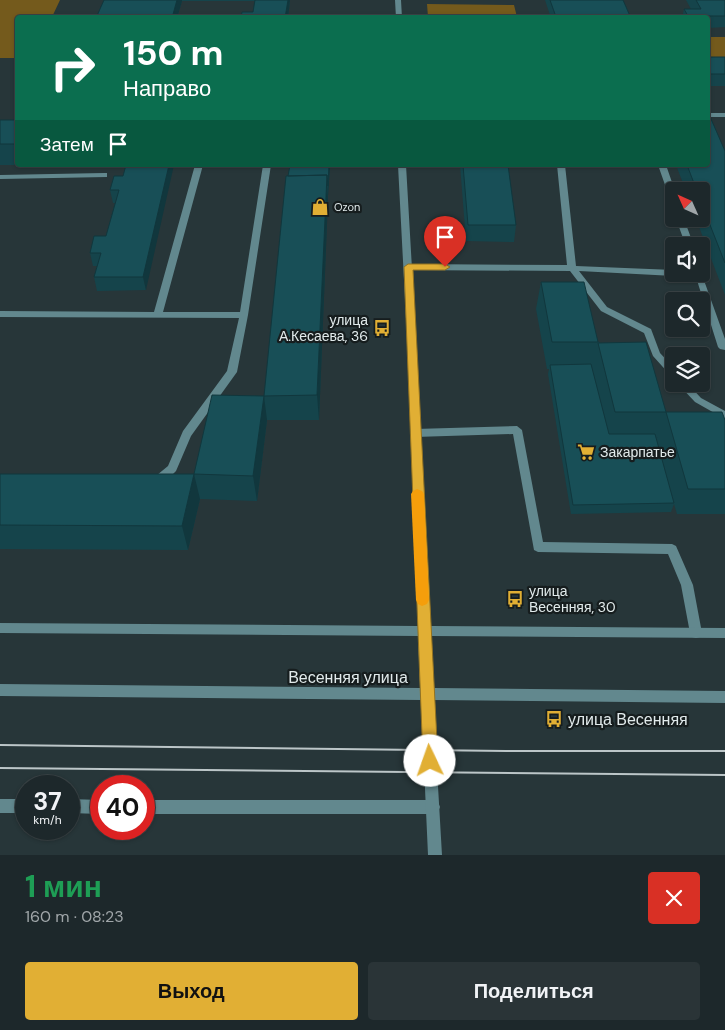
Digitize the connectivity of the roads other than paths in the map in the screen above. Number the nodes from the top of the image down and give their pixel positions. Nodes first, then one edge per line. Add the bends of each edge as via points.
1 (398, 0) edge
2 (399, 15) edge
3 (710, 115) edge
4 (725, 116) edge
5 (198, 167) edge
6 (267, 167) edge
7 (402, 167) edge
8 (561, 167) edge
9 (663, 167) edge
10 (104, 175) dead end
11 (0, 177) edge
12 (668, 182) edge
13 (408, 267) junction
14 (572, 268) junction
15 (665, 273) edge
16 (701, 282) edge
17 (0, 314) edge
18 (158, 314) junction
19 (244, 315) junction
20 (725, 347) edge
21 (665, 364) edge
22 (690, 392) edge
23 (725, 415) edge
24 (415, 433) junction
25 (144, 481) edge
26 (0, 628) edge
27 (424, 632) junction
28 (696, 633) junction
29 (725, 634) edge
30 (0, 690) edge
31 (427, 694) junction
32 (725, 697) edge
33 (0, 806) edge
34 (15, 806) edge
35 (155, 807) edge
36 (433, 807) junction
37 (436, 855) edge

1 - 2 street
3 - 4 street
5 - 18 street
6 - 19 street
7 - 13 street
8 - 14 street
9 - 12 street
10 - 11 street
13 - 14 street
13 - 24 street
14 - 15 street
14 - 21 street via 604,309 648,331 656,354
16 - 20 street
17 - 18 street
18 - 19 street
19 - 25 street via 232,372 187,434 172,468 154,481
22 - 23 street
24 - 27 street
24 - 28 street via 518,430 538,547 672,549 687,585
26 - 27 street
27 - 28 street
27 - 31 street
28 - 29 street
30 - 31 street, Весенняя улица
31 - 32 street, Весенняя улица
31 - 36 street
33 - 34 street
35 - 36 street
36 - 37 street

